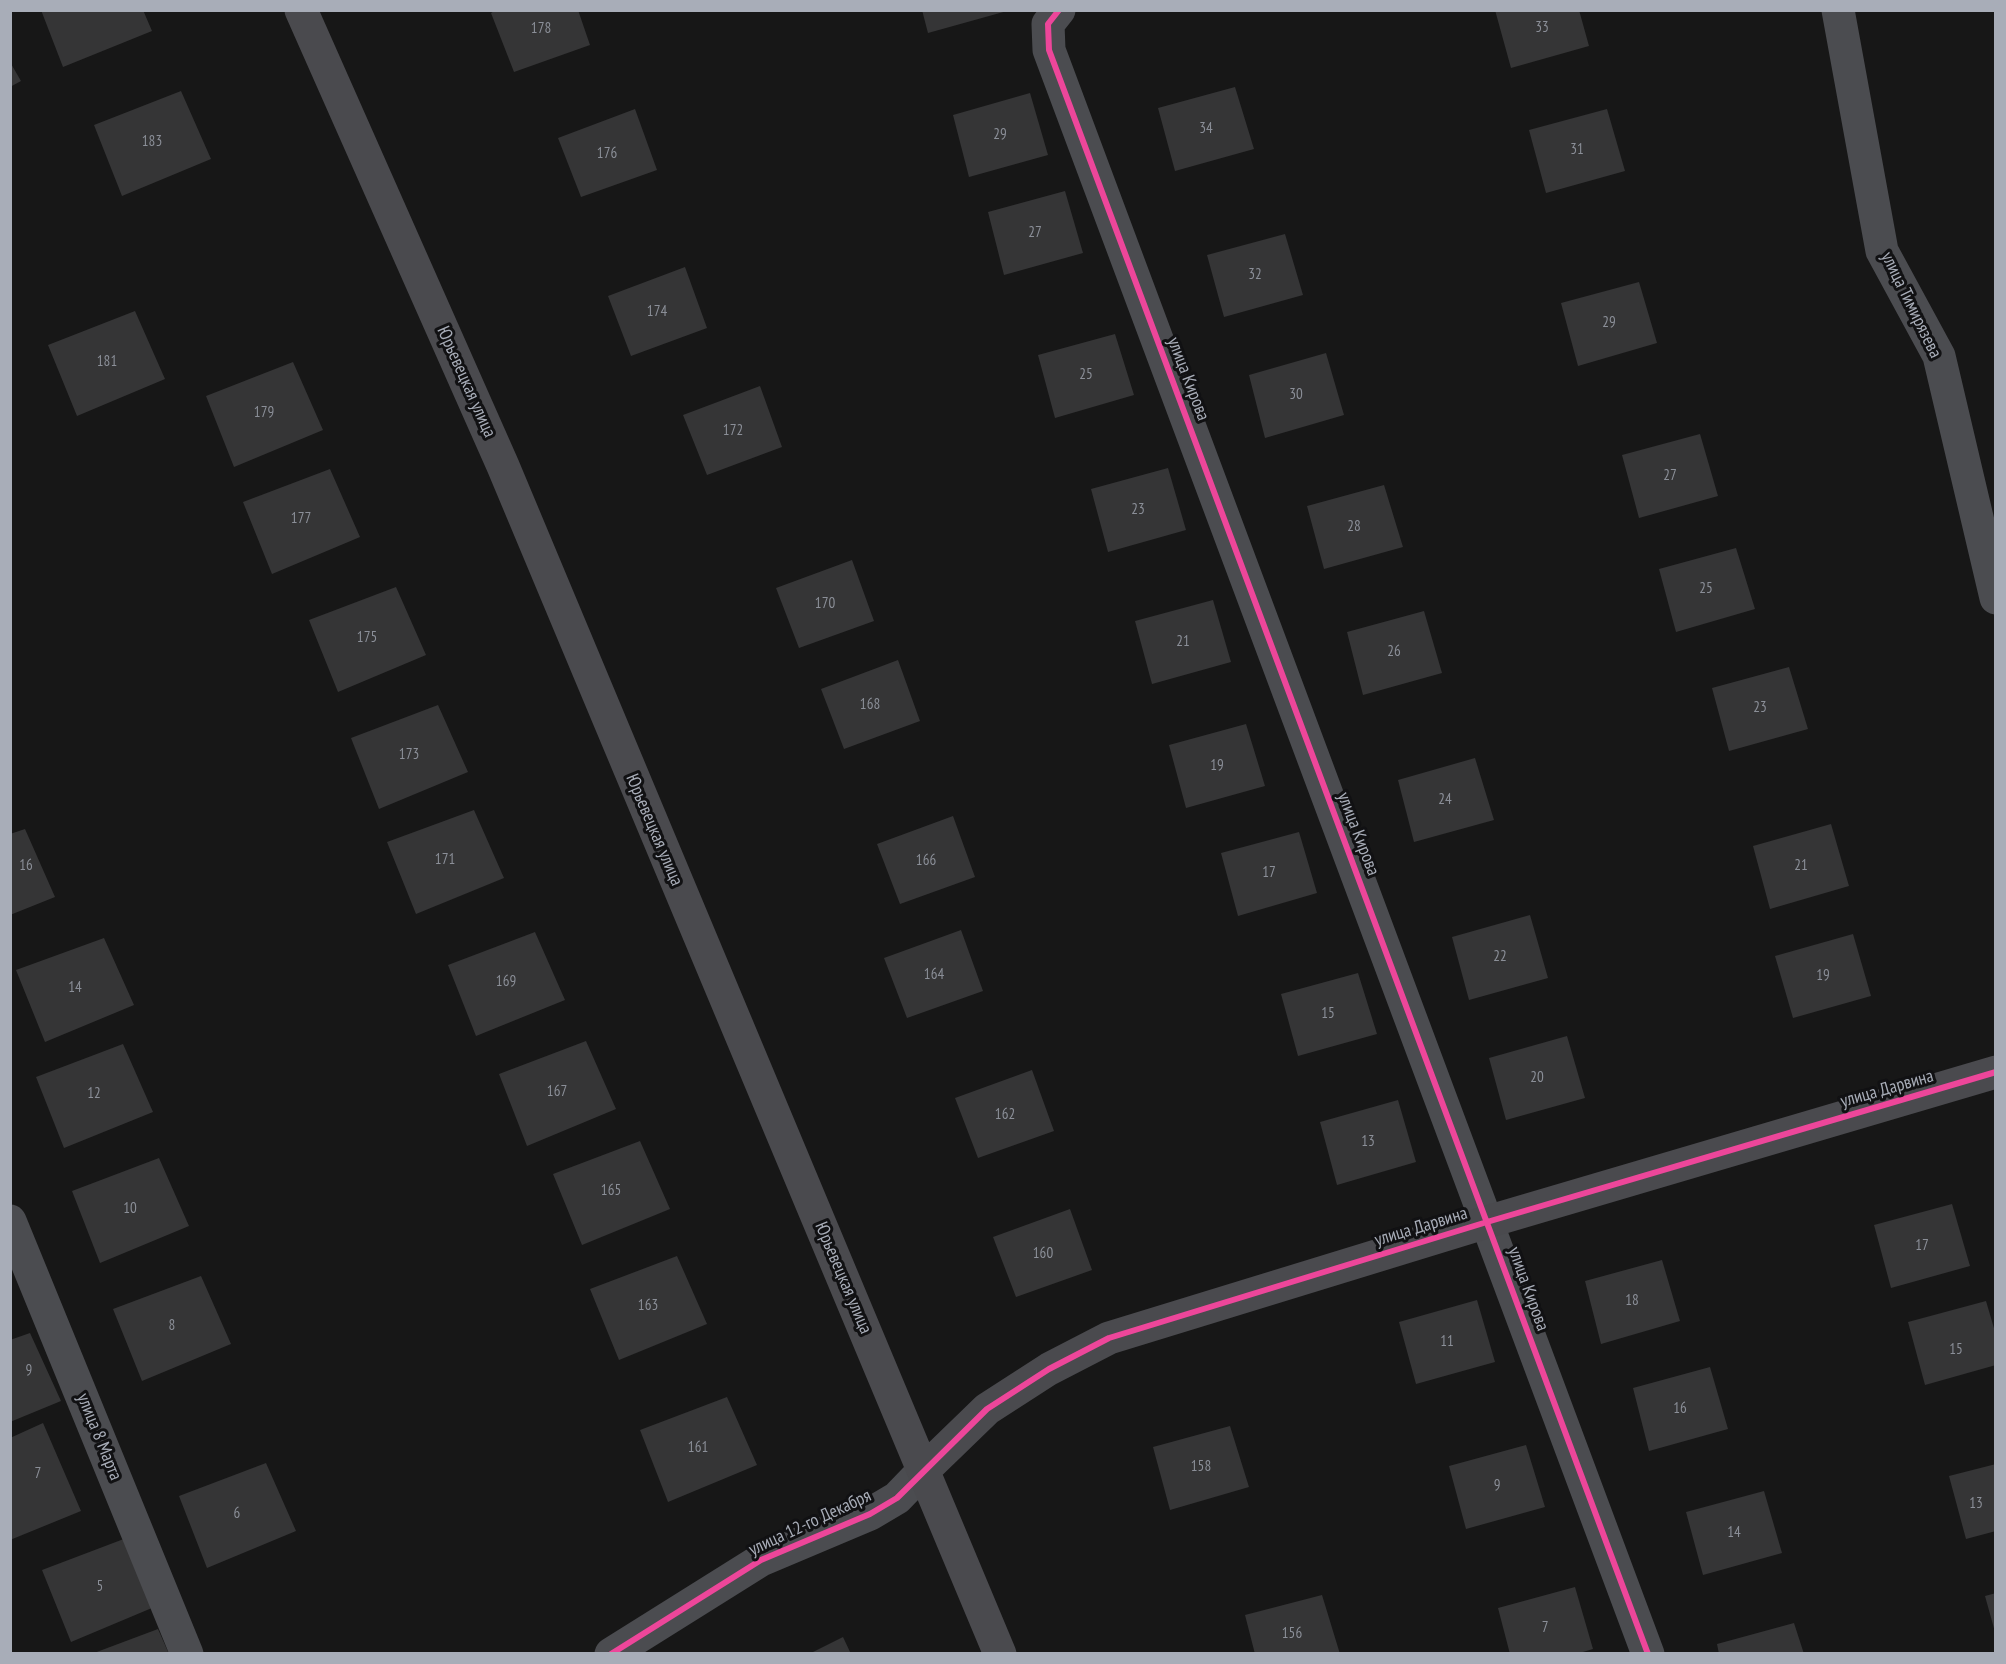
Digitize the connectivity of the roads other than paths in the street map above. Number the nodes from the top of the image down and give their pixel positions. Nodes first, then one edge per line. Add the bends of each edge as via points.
1 (301, 10) edge
2 (1838, 10) edge
3 (1054, 17) edge
4 (1995, 598) edge
5 (1995, 1072) edge
6 (10, 1221) edge
7 (1487, 1222) junction
8 (924, 1470) junction
9 (188, 1653) edge
10 (610, 1653) edge
11 (1000, 1653) edge
12 (1648, 1653) edge

1 - 8 main road, Юрьевецкая улица via 503,466
2 - 4 street, улица Тимирязева via 1882,251 1939,356
3 - 7 street, улица Кирова via 1049,50
5 - 7 main road, улица Дарвина
6 - 9 street, улица 8 Марта
7 - 8 main road, улица Дарвина via 1109,1338 1049,1369 987,1409
7 - 12 street, улица Кирова
8 - 10 street, улица 12-го Декабря via 897,1498 870,1514 761,1560
8 - 11 main road, Юрьевецкая улица

